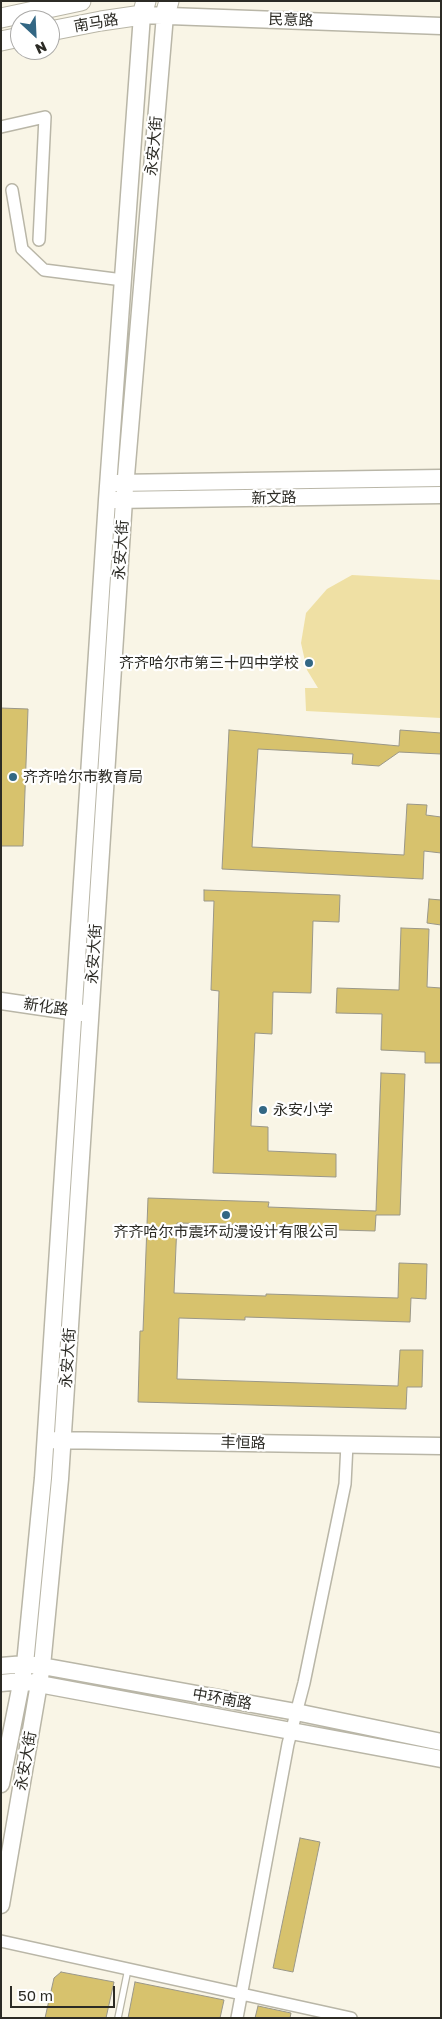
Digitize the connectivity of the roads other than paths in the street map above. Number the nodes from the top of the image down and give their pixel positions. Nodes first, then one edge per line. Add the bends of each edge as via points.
1 (81, 1) edge
2 (144, 8) edge
3 (167, 8) edge
4 (1, 18) edge
5 (441, 26) edge
6 (60, 29) edge
7 (1, 127) edge
8 (12, 190) dead end
9 (39, 240) dead end
10 (123, 280) junction
11 (441, 478) edge
12 (108, 483) junction
13 (125, 483) junction
14 (441, 495) edge
15 (107, 500) junction
16 (124, 500) junction
17 (1, 1001) edge
18 (73, 1011) junction
19 (90, 1014) junction
20 (46, 1440) junction
21 (63, 1441) junction
22 (347, 1444) junction
23 (441, 1446) edge
24 (25, 1664) junction
25 (1, 1666) edge
26 (42, 1666) junction
27 (22, 1681) junction
28 (1, 1683) edge
29 (39, 1684) junction
30 (296, 1712) junction
31 (292, 1730) junction
32 (441, 1742) edge
33 (441, 1759) edge
34 (1, 1784) edge
35 (1, 1905) edge
36 (1, 1941) edge
37 (128, 1969) junction
38 (242, 1994) junction
39 (118, 2018) edge
40 (237, 2018) edge
41 (351, 2018) edge

1 - 4 main road, 南马路
2 - 3 main road, 民意路
2 - 6 main road, 南马路
2 - 10 main road, 永安大街
3 - 5 main road, 民意路
3 - 13 main road, 永安大街
7 - 9 street via 45,117
8 - 10 street via 22,249 44,270
10 - 12 main road, 永安大街
11 - 13 main road, 新文路
12 - 13 main road, 新文路
12 - 15 main road, 永安大街
13 - 16 main road, 永安大街
14 - 16 main road, 新文路
15 - 16 main road, 新文路
15 - 18 main road, 永安大街
16 - 19 main road, 永安大街
17 - 18 main road, 新化路
18 - 19 main road, 新化路
18 - 20 main road, 永安大街
19 - 21 main road, 永安大街
20 - 21 main road, 丰恒路
20 - 24 main road, 永安大街
21 - 22 main road, 丰恒路
21 - 26 main road, 永安大街
22 - 23 main road, 丰恒路
22 - 30 street via 345,1484
24 - 25 main road, 中环南路
24 - 26 main road, 中环南路
24 - 27 main road, 永安大街
26 - 29 main road, 永安大街
26 - 30 main road, 中环南路
27 - 28 main road, 中环南路
27 - 29 main road, 中环南路
27 - 34 main road, 永安大街
29 - 31 main road, 中环南路
29 - 35 main road, 永安大街
30 - 31 street
30 - 32 main road, 中环南路
31 - 33 main road, 中环南路
31 - 38 street
36 - 37 street
37 - 38 street
37 - 39 lane
38 - 40 street
38 - 41 street

